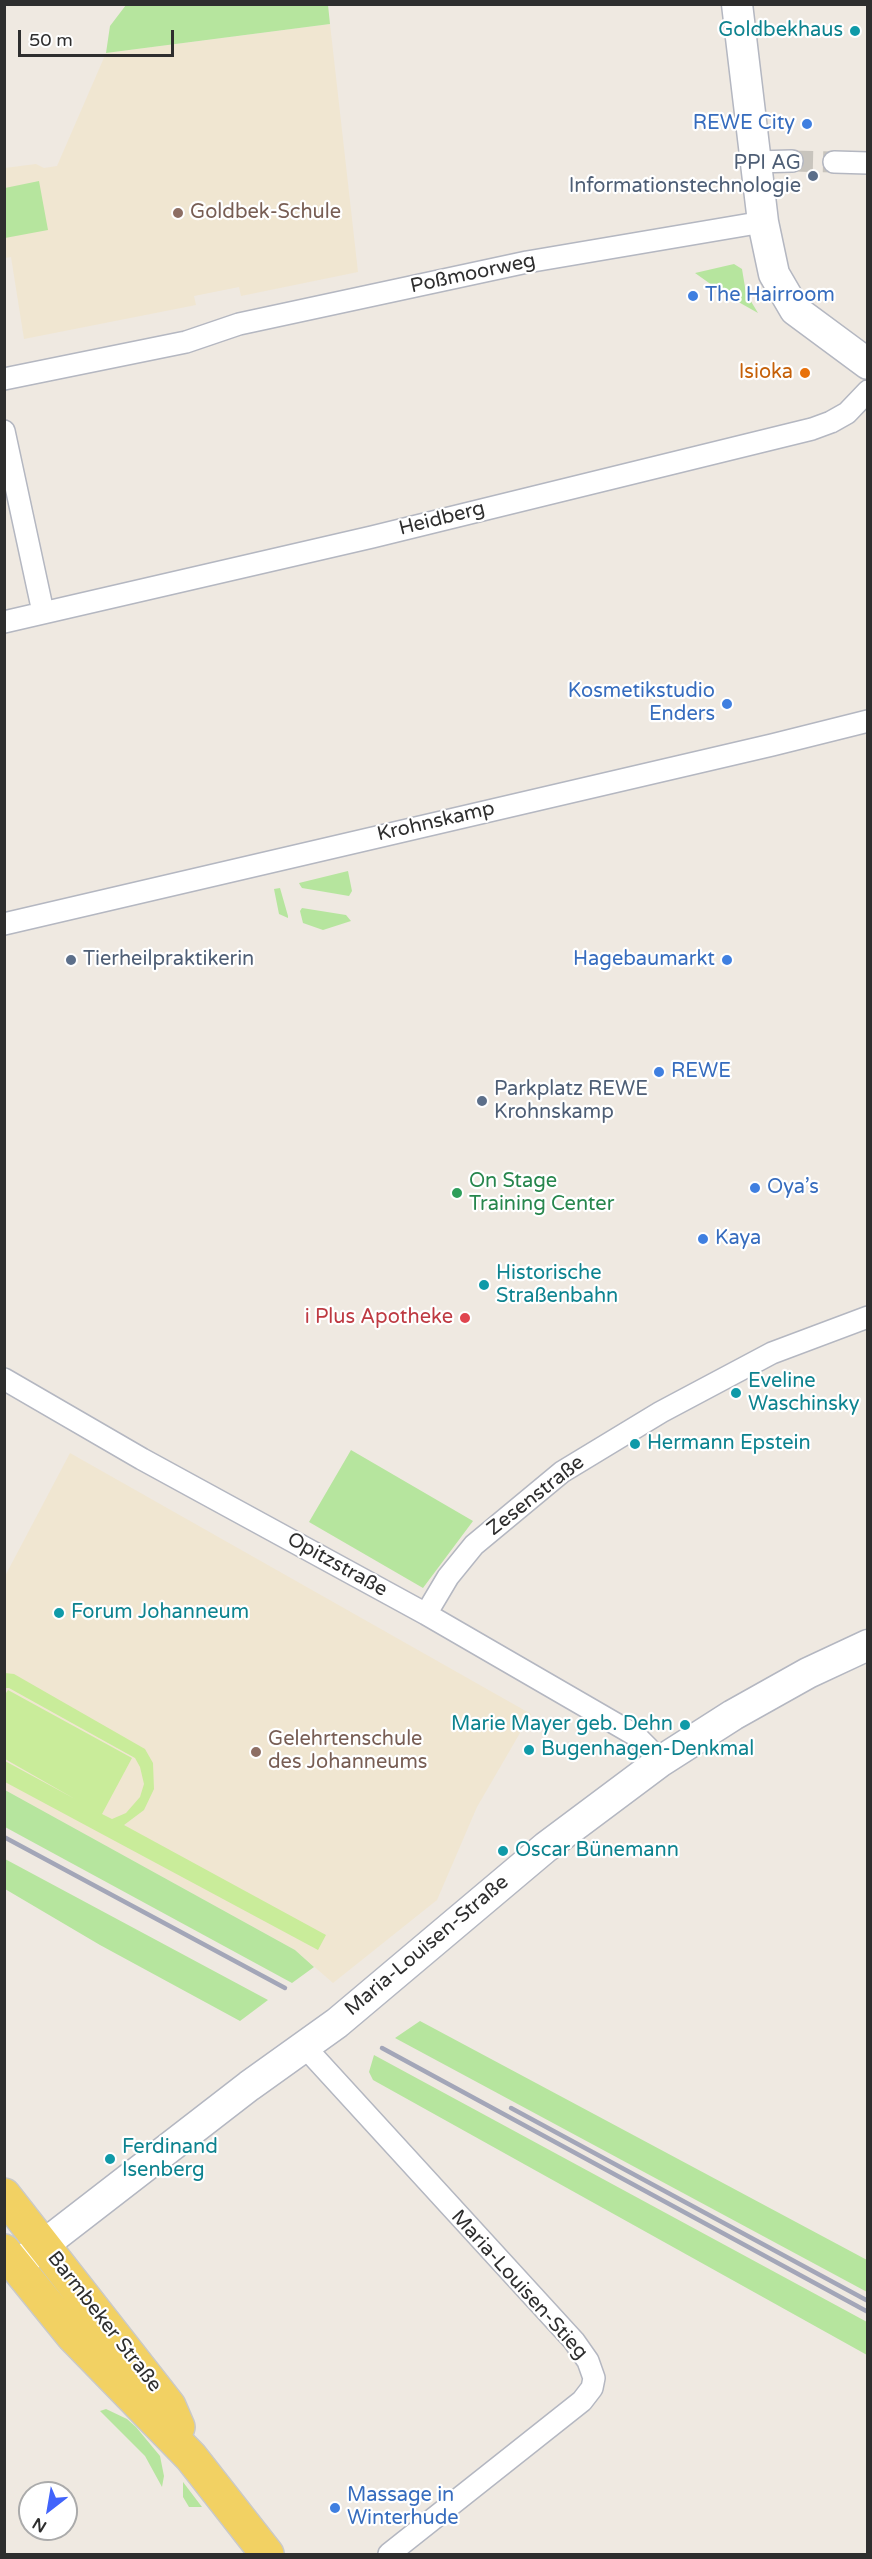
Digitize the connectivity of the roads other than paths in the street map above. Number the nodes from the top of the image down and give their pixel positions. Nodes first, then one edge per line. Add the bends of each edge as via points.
1 (737, 4) edge
2 (792, 161) tunnel mouth
3 (756, 162) junction
4 (834, 162) tunnel mouth
5 (867, 163) edge
6 (763, 222) junction
7 (867, 364) edge
8 (4, 379) edge
9 (867, 391) edge
10 (4, 431) edge
11 (43, 612) junction
12 (4, 622) edge
13 (867, 721) edge
14 (4, 924) edge
15 (867, 1317) edge
16 (4, 1379) edge
17 (426, 1614) junction
18 (867, 1645) edge
19 (661, 1761) junction
20 (304, 2046) junction
21 (4, 2195) edge
22 (43, 2244) junction
23 (8, 2264) edge
24 (189, 2451) junction
25 (267, 2554) edge
26 (389, 2554) edge

1 - 3 main road
2 - 3 street
3 - 6 main road
4 - 5 street
6 - 7 main road via 771,267 786,298 807,321
6 - 8 street, Poßmoorweg via 527,262 238,324 186,342
9 - 11 street, Heidberg via 847,413 812,429 372,537
10 - 11 street
11 - 12 street, Heidberg
13 - 14 street, Krohnskamp
15 - 17 street, Zesenstraße via 772,1353 562,1472 474,1545 448,1577
16 - 17 street, Opitzstraße
17 - 19 street, Opitzstraße via 635,1735
18 - 19 main road, Maria-Louisen-Straße via 742,1710
19 - 20 main road, Maria-Louisen-Straße via 546,1847 337,2023
20 - 22 main road, Maria-Louisen-Straße
20 - 26 street, Maria-Louisen-Stieg via 578,2347 594,2378 582,2401
21 - 22 main road, Barmbeker Straße
22 - 23 main road, Maria-Louisen-Straße
22 - 24 main road, Barmbeker Straße via 169,2406
23 - 24 main road, Barmbeker Straße via 73,2336
24 - 25 main road, Barmbeker Straße

